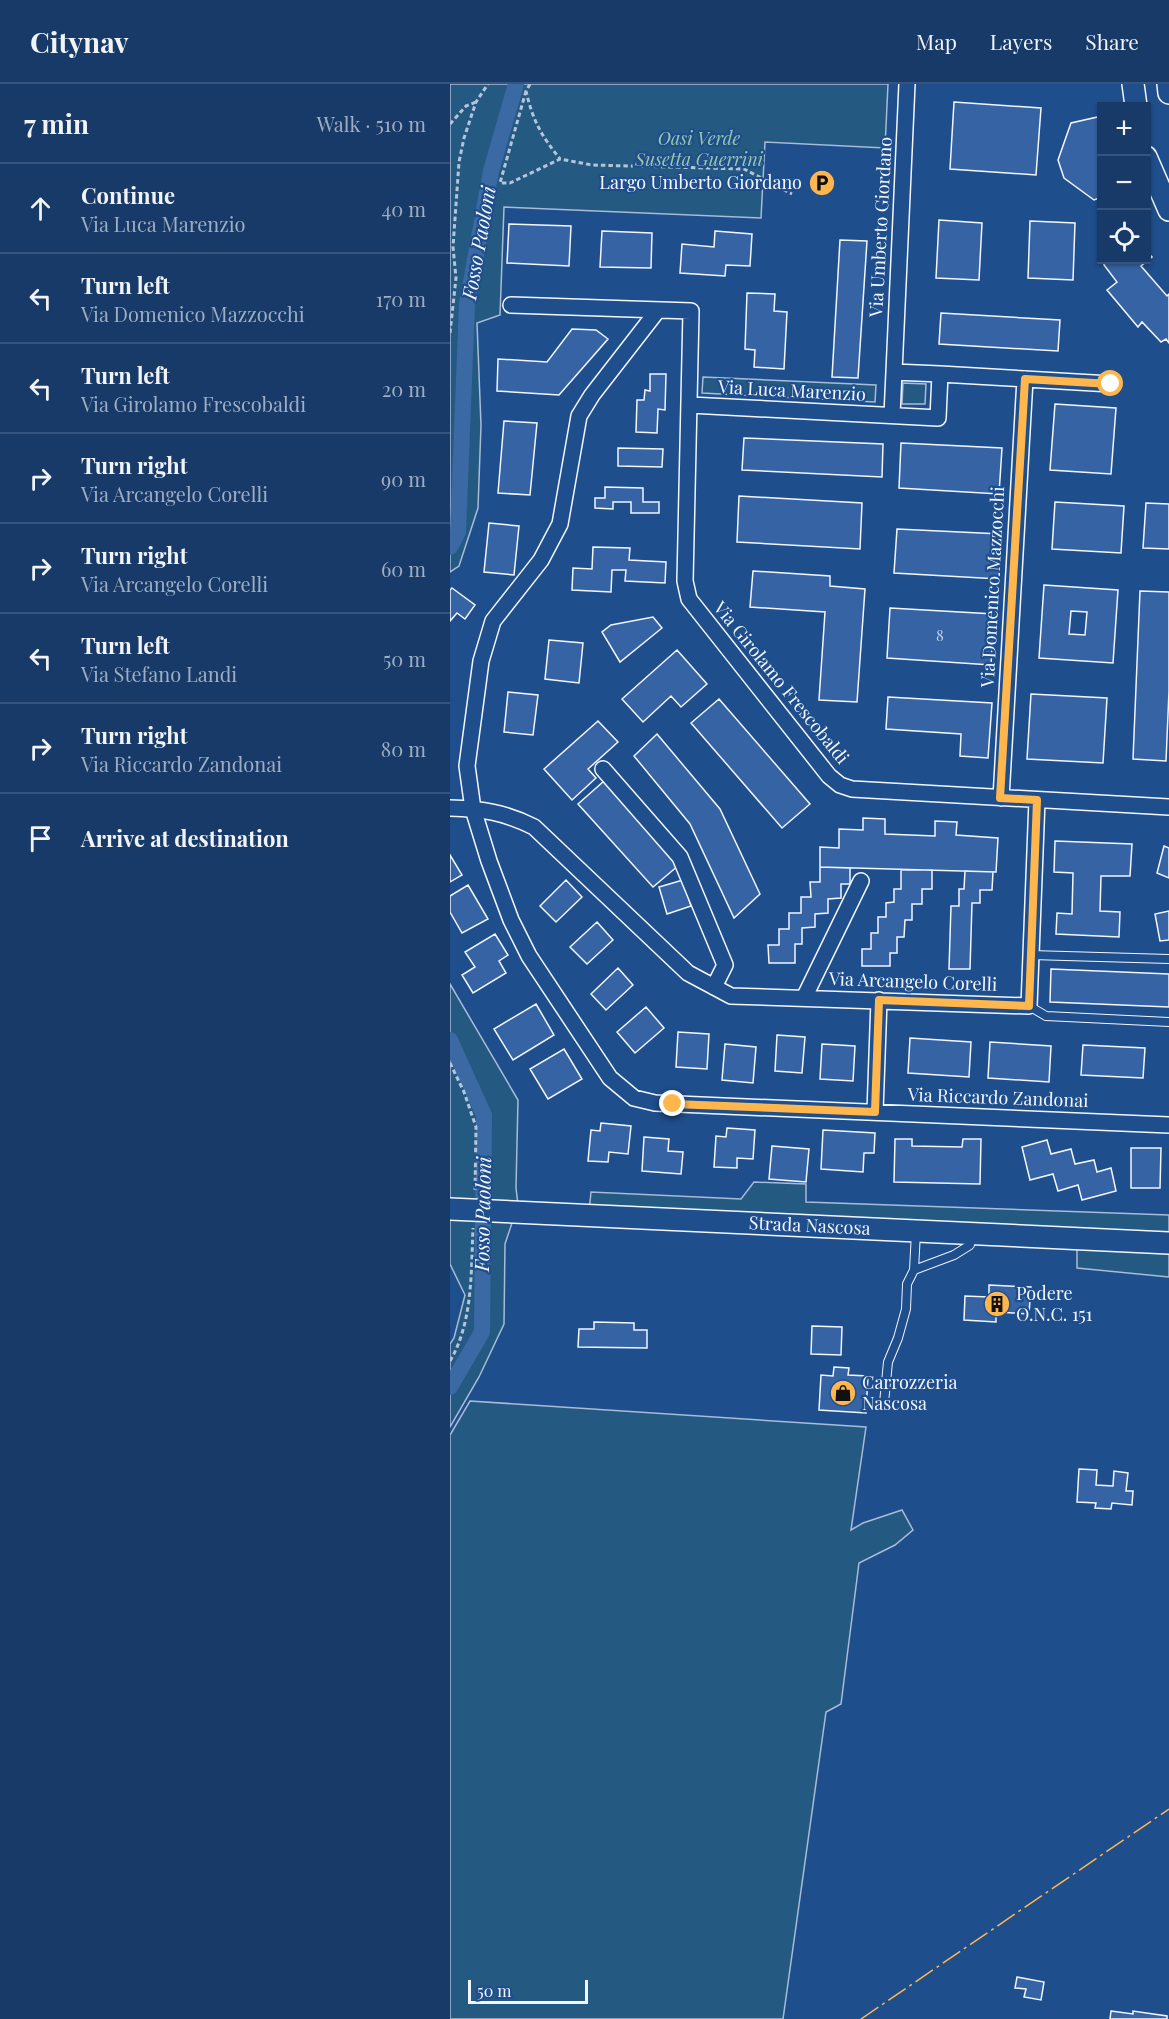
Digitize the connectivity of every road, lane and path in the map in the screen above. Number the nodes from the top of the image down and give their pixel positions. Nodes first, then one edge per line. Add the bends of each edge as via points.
1 (488, 84) edge
2 (530, 84) edge
3 (907, 84) edge
4 (1133, 84) edge
5 (1167, 84) edge
6 (526, 91) junction
7 (1169, 93) edge
8 (476, 102) junction
9 (1135, 102) edge
10 (450, 124) edge
11 (560, 159) junction
12 (1151, 169) edge
13 (792, 194) dead end
14 (1169, 210) edge
15 (511, 305) dead end
16 (658, 310) junction
17 (451, 311) edge
18 (450, 333) edge
19 (894, 372) junction
20 (940, 374) junction
21 (1025, 379) junction
22 (1111, 384) dead end
23 (690, 405) junction
24 (892, 415) junction
25 (603, 769) dead end
26 (1000, 798) junction
27 (1037, 800) junction
28 (1169, 807) edge
29 (450, 808) edge
30 (473, 809) junction
31 (861, 881) dead end
32 (1031, 955) junction
33 (1169, 959) edge
34 (714, 987) junction
35 (804, 998) junction
36 (879, 1000) junction
37 (1029, 1006) junction
38 (1169, 1022) edge
39 (450, 1063) edge
40 (875, 1112) junction
41 (1169, 1125) edge
42 (450, 1209) edge
43 (474, 1213) junction
44 (916, 1231) junction
45 (970, 1234) junction
46 (1169, 1243) edge
47 (914, 1270) junction
48 (450, 1361) edge
49 (884, 1402) dead end

1 - 8 path
2 - 6 path
3 - 19 street, Via Umberto Giordano
4 - 9 street
5 - 7 street
6 - 11 path via 531,114
6 - 11 path via 500,183 510,183
8 - 10 path via 466,106
8 - 17 path via 459,162 453,247 456,278
11 - 13 path via 592,165 744,169
12 - 14 street
15 - 16 street
16 - 23 street, Via Girolamo Frescobaldi via 690,311
16 - 30 street, Via Riccardo Zandonai via 579,416 560,524 541,560 493,621 481,661 467,766
17 - 18 path
19 - 20 street
19 - 24 street, Via Luca Marenzio
20 - 21 street
20 - 24 street, Via Luca Marenzio via 938,418
21 - 22 street
21 - 26 street, Via Domenico Mazzocchi
23 - 24 street, Via Luca Marenzio
23 - 26 street, Via Girolamo Frescobaldi via 685,581 697,611 840,785 852,789
25 - 34 street via 680,857 725,965
26 - 27 street, Via Girolamo Frescobaldi
27 - 28 street, Via Girolamo Frescobaldi
27 - 32 street
29 - 30 street, Via Arcangelo Corelli
30 - 34 street, Via Arcangelo Corelli via 511,815 534,827 688,973
30 - 40 street, Via Riccardo Zandonai via 511,920 529,956 610,1078 634,1098 656,1103
31 - 35 street, Via Arcangelo Corelli
32 - 33 lane
32 - 37 street
34 - 35 street, Via Arcangelo Corelli via 731,996
35 - 36 street, Via Arcangelo Corelli
36 - 37 street, Via Arcangelo Corelli
36 - 40 street
37 - 38 lane via 1046,1016
39 - 43 path via 476,1127
40 - 41 street, Via Riccardo Zandonai
42 - 43 street, Strada Nascosa
43 - 44 street, Strada Nascosa
43 - 48 path via 470,1292 457,1350
44 - 45 street, Strada Nascosa
44 - 47 lane
45 - 46 street, Strada Nascosa
45 - 47 lane via 970,1245
47 - 49 lane via 907,1284 906,1309 898,1338 888,1362

